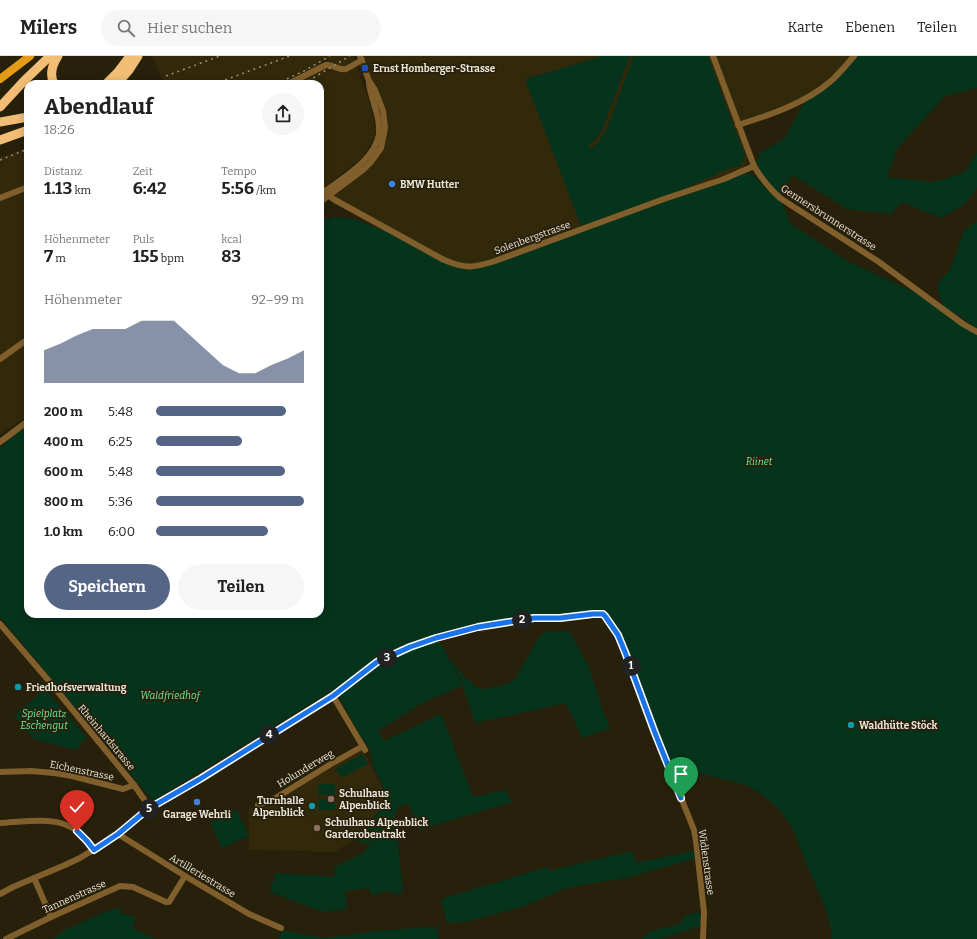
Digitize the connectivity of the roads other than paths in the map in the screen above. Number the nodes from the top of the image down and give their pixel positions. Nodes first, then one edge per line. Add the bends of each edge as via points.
1 (30, 56) edge
2 (42, 56) edge
3 (50, 56) edge
4 (58, 56) edge
5 (130, 56) edge
6 (138, 56) edge
7 (713, 56) edge
8 (854, 56) edge
9 (361, 58) edge
10 (0, 79) edge
11 (25, 80) edge
12 (53, 80) edge
13 (110, 80) edge
14 (120, 80) edge
15 (296, 80) edge
16 (24, 81) edge
17 (0, 99) edge
18 (0, 107) edge
19 (24, 118) edge
20 (0, 122) edge
21 (738, 125) junction
22 (24, 131) edge
23 (0, 140) edge
24 (754, 166) junction
25 (24, 189) edge
26 (328, 193) junction
27 (324, 194) edge
28 (0, 198) edge
29 (324, 198) edge
30 (977, 332) edge
31 (24, 342) edge
32 (0, 359) edge
33 (24, 424) edge
34 (0, 442) edge
35 (0, 624) edge
36 (333, 696) junction
37 (0, 772) edge
38 (134, 785) junction
39 (258, 805) dead end
40 (148, 809) junction
41 (0, 823) edge
42 (118, 834) junction
43 (94, 850) junction
44 (185, 876) junction
45 (34, 878) junction
46 (0, 894) edge
47 (51, 917) junction
48 (281, 928) dead end
49 (6, 939) edge
50 (702, 939) edge

1 - 10 main road
2 - 17 highway
3 - 11 highway
4 - 12 highway via 51,69
5 - 13 highway
6 - 14 highway
7 - 21 street, Gennersbrunnerstrasse
8 - 21 street via 831,81 807,98 767,116
9 - 15 street via 346,69 326,65
9 - 26 street via 383,111 385,128 381,148 364,169
16 - 18 highway
19 - 20 highway
21 - 24 street, Gennersbrunnerstrasse
22 - 23 highway
24 - 26 street, Solenbergstrasse via 724,179 475,267 456,265 444,260 335,200
24 - 30 street, Gennersbrunnerstrasse via 768,187 780,198 879,262
25 - 28 street
26 - 27 street
26 - 29 street
31 - 32 street
33 - 34 street
35 - 38 street, Rheinhardstrasse
36 - 39 street, Holunderweg via 364,748 331,764 274,799
36 - 40 street
36 - 50 street, Widlenstrasse via 377,662 436,638 478,627 534,618 603,614 621,641 694,830 704,912
37 - 38 street, Eichenstrasse via 54,773 123,789
38 - 40 street, Rheinhardstrasse
40 - 42 street
41 - 43 street via 49,820 59,822 77,831
42 - 43 street
42 - 44 street, Artilleriestrasse
43 - 45 street
44 - 47 street, Tannenstrasse via 169,902 133,887 120,886
44 - 48 street, Artilleriestrasse via 249,914
45 - 46 street
45 - 47 street
47 - 49 street, Tannenstrasse

